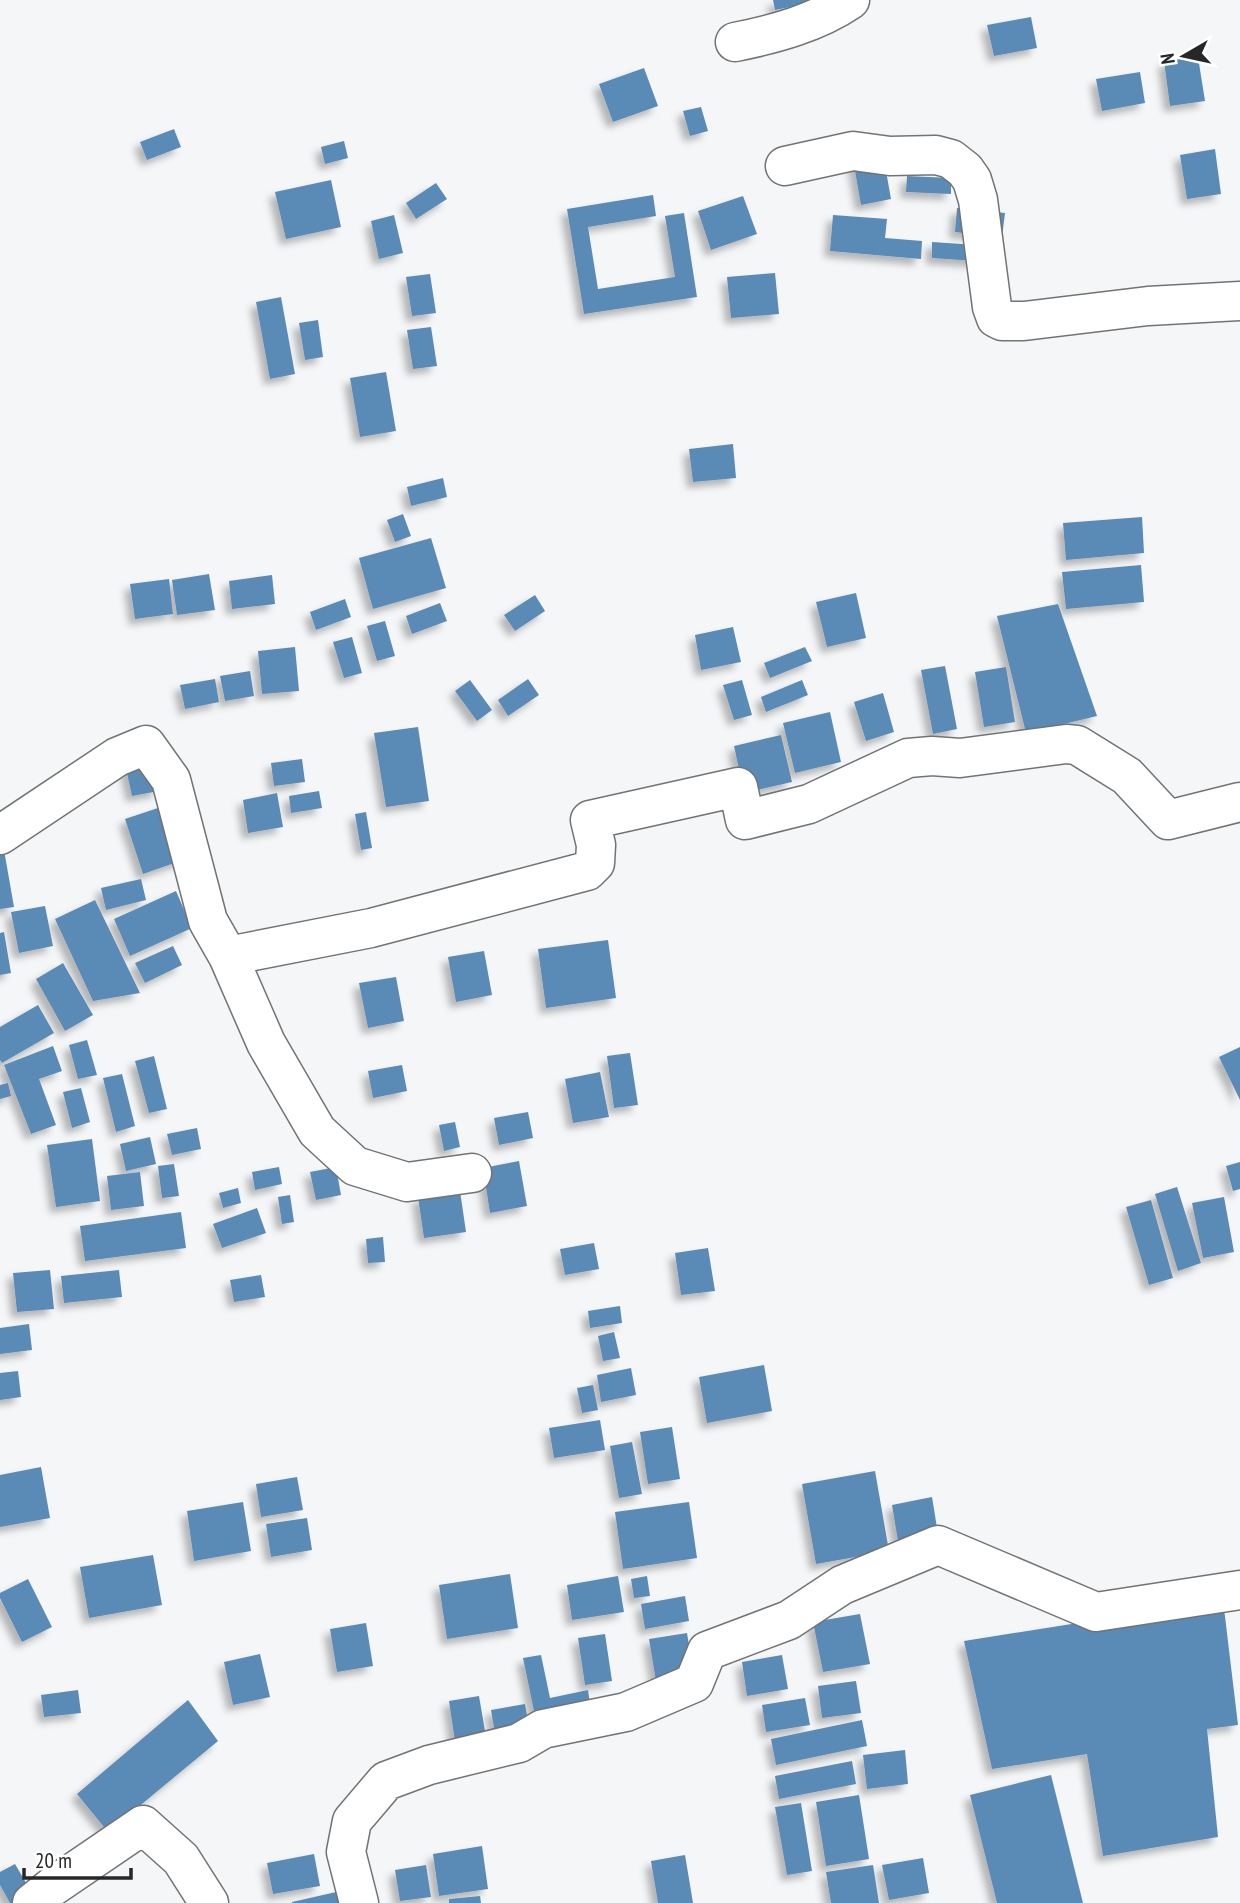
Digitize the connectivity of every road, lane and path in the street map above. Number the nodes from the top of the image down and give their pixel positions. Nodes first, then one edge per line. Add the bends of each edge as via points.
1 (849, 0) edge
2 (735, 42) dead end
3 (785, 166) dead end
4 (1240, 301) edge
5 (1240, 802) edge
6 (0, 835) edge
7 (228, 956) junction
8 (472, 1173) dead end
9 (1240, 1590) edge
10 (32, 1903) edge
11 (209, 1903) edge
12 (359, 1903) edge

1 - 2 street via 801,24
3 - 4 street via 853,151 951,159 972,180 992,307 1002,321
5 - 7 street via 1168,820 1127,776 1077,745 960,758 908,758 809,804 745,820 738,786 590,820 595,863 587,871 372,928
6 - 7 street via 117,757 146,745 171,780 208,921
7 - 8 street via 266,1043 310,1120 355,1166 407,1182
9 - 12 street via 1096,1612 938,1545 842,1585 789,1620 707,1651 694,1683 625,1712 543,1729 519,1743 429,1765 386,1782 352,1821 346,1852
10 - 11 street via 143,1825 181,1859

